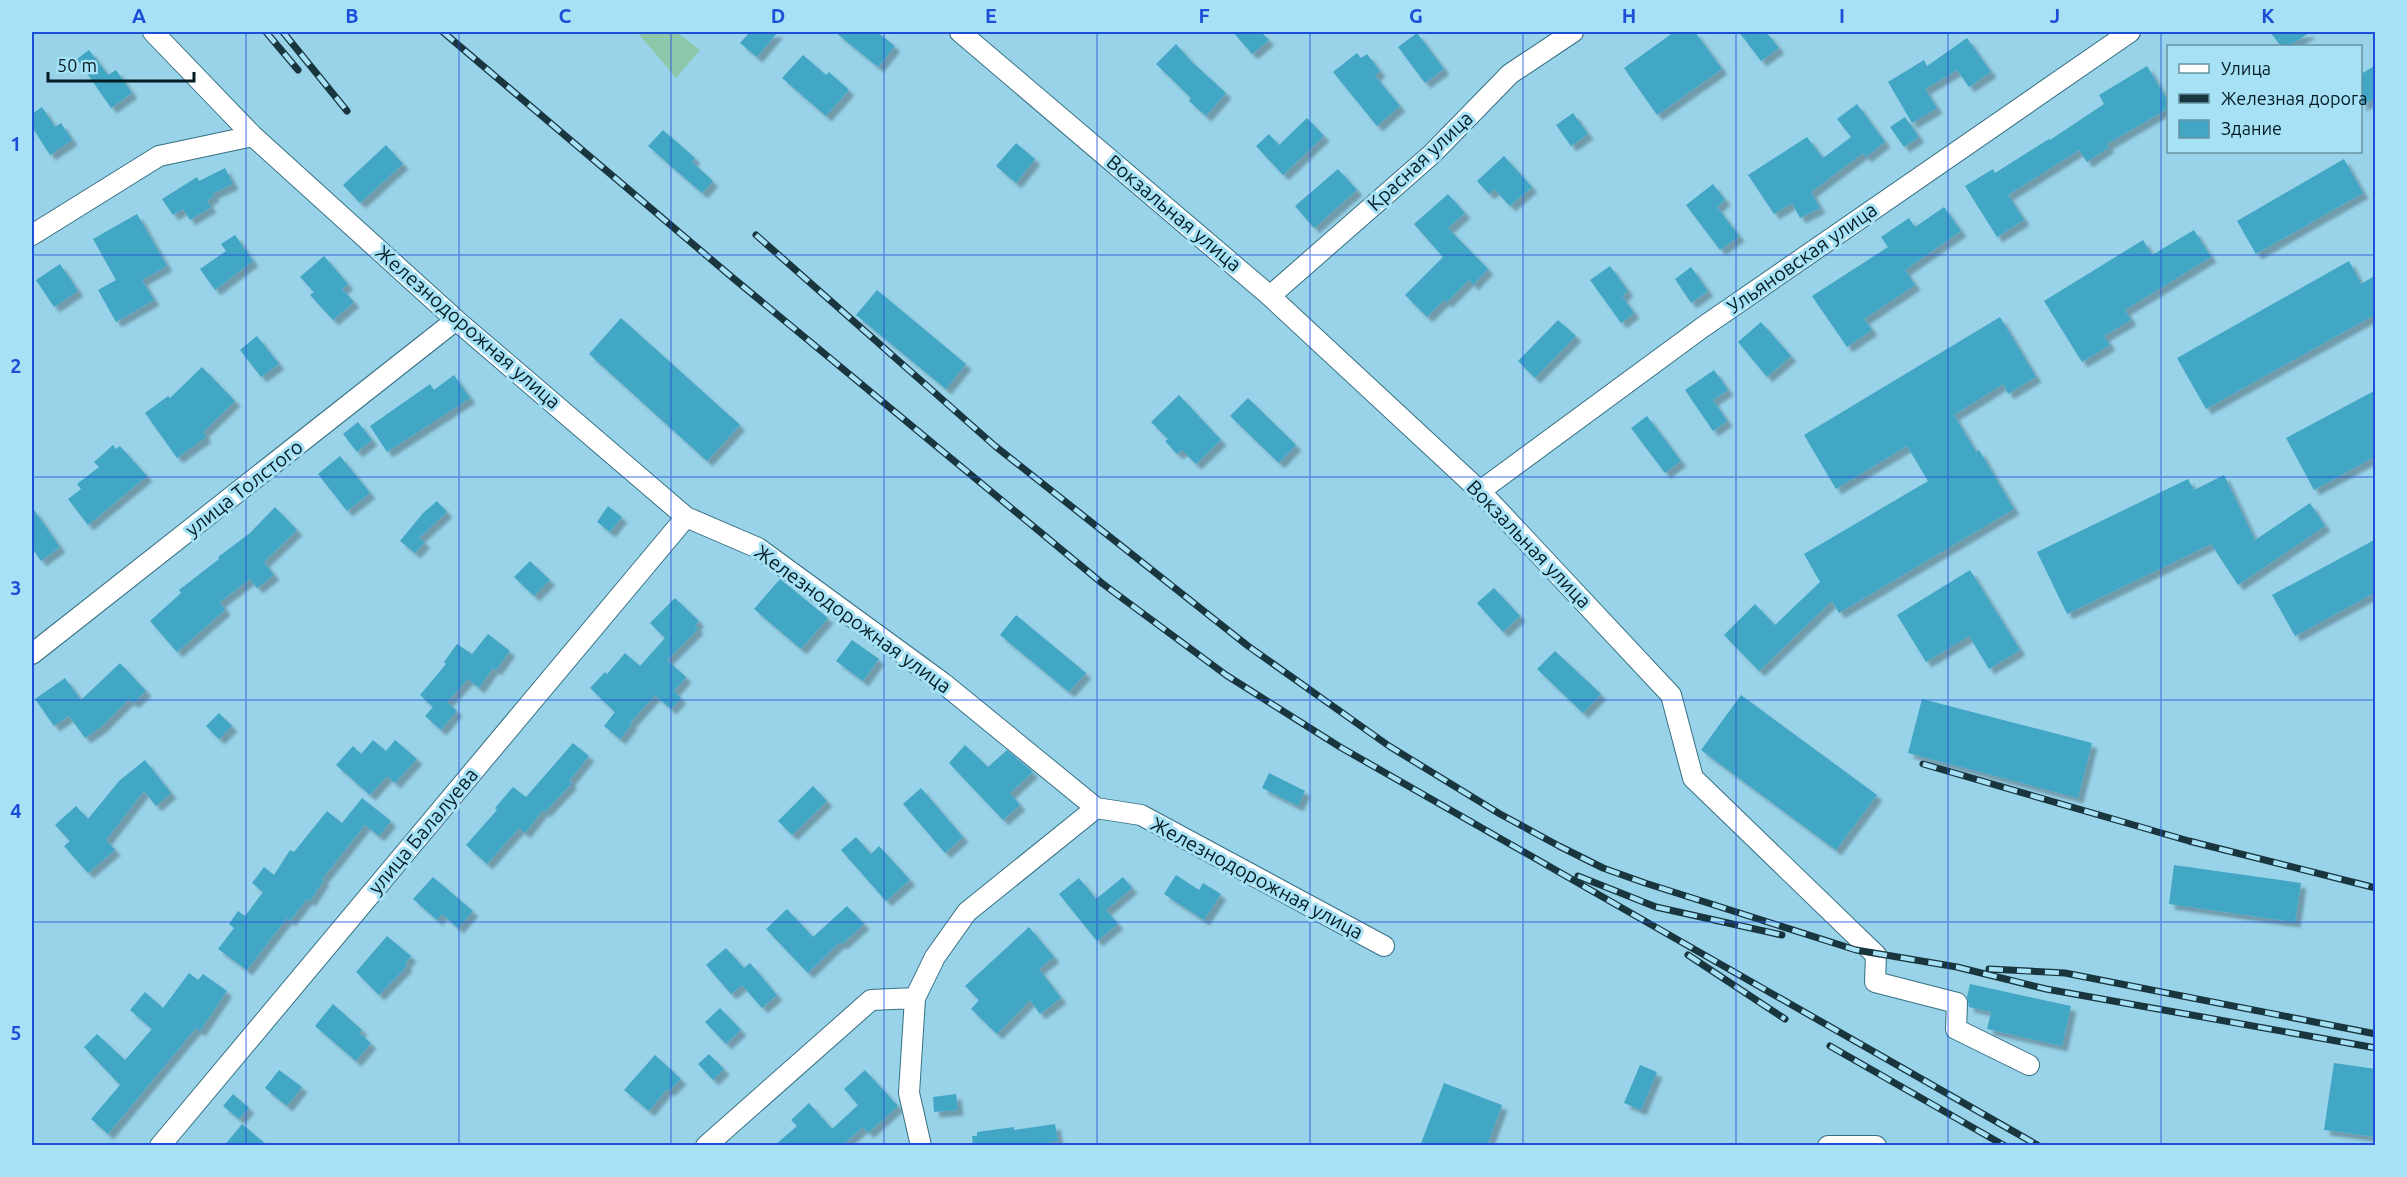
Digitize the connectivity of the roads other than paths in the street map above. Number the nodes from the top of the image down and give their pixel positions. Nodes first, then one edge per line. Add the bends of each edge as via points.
1 (153, 32) edge
2 (960, 32) edge
3 (1573, 32) edge
4 (2130, 32) edge
5 (253, 136) junction
6 (32, 235) edge
7 (1270, 296) junction
8 (456, 320) junction
9 (1480, 491) junction
10 (687, 517) junction
11 (32, 654) edge
12 (1096, 808) junction
13 (1384, 946) dead end
14 (915, 998) junction
15 (2030, 1065) dead end
16 (160, 1146) edge
17 (706, 1146) edge
18 (921, 1146) edge
19 (1828, 1146) edge
20 (1876, 1146) edge

1 - 5 street, Железнодорожная улица
2 - 7 street, Вокзальная улица
3 - 7 street, Красная улица via 1510,74 1432,154
4 - 9 street, Ульяновская улица via 1703,327
5 - 6 street via 159,156
5 - 8 street, Железнодорожная улица
7 - 9 street, Вокзальная улица
8 - 10 street, Железнодорожная улица
8 - 11 street, улица Толстого
9 - 15 street, Вокзальная улица via 1671,695 1693,778 1876,955 1875,982 1957,1003 1956,1029
10 - 12 street, Железнодорожная улица via 758,548 943,683
10 - 16 street, улица Балалуева
12 - 13 street, Железнодорожная улица via 1141,816
12 - 14 street via 966,912 935,957
14 - 17 street via 871,1000
14 - 18 street via 909,1093
19 - 20 street

